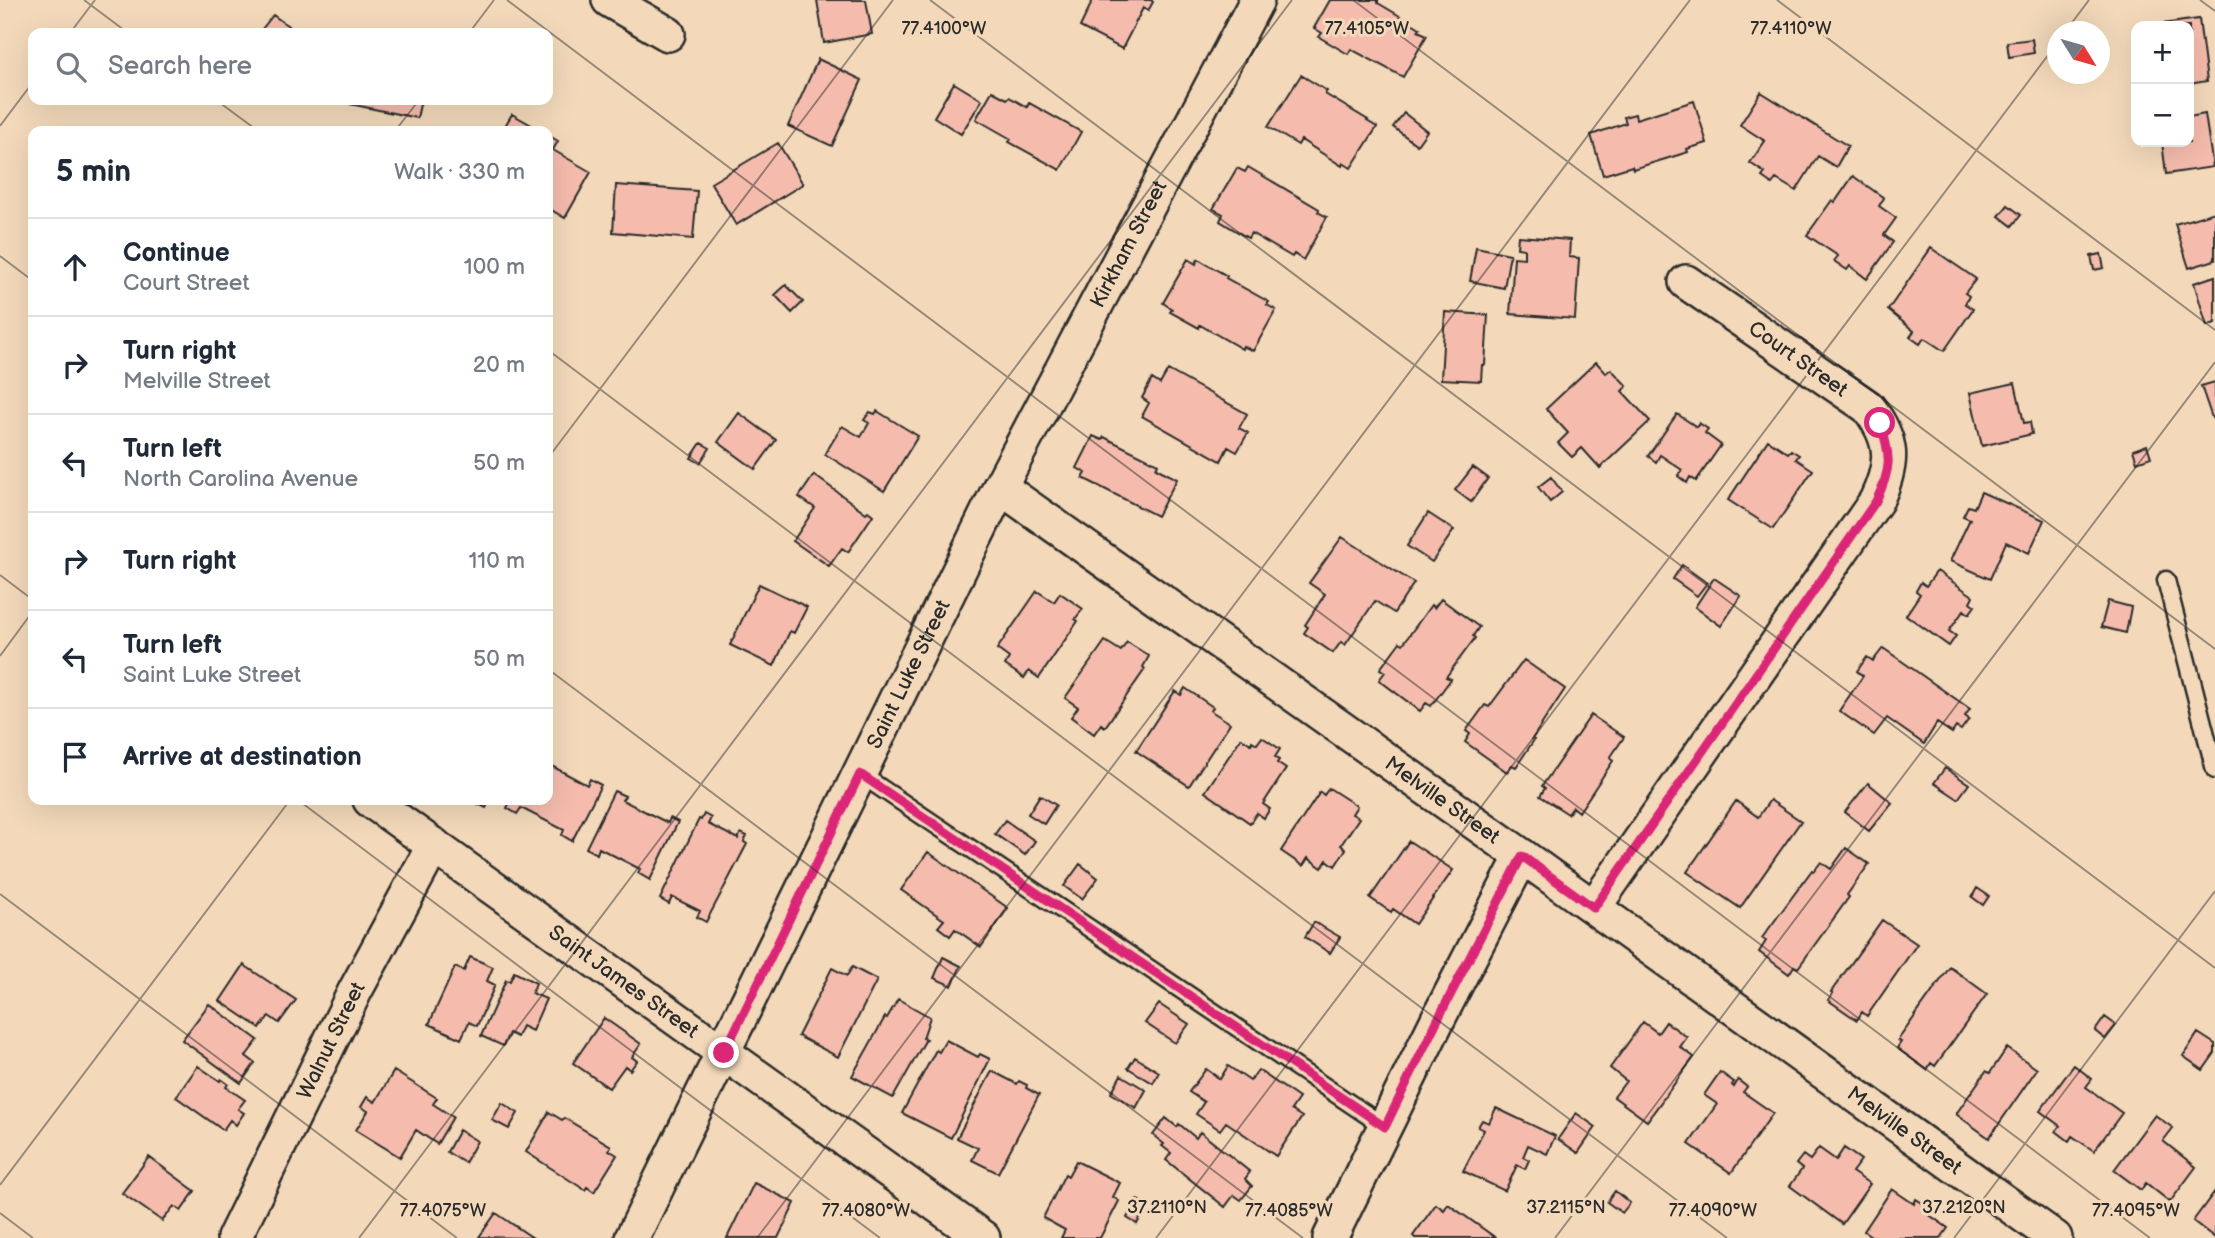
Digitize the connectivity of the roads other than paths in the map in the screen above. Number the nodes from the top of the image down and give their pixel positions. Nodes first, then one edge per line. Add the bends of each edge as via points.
1 (609, 0) edge
2 (1257, 0) edge
3 (668, 34) dead end
4 (1686, 282) dead end
5 (1000, 487) junction
6 (2166, 580) dead end
7 (2215, 770) edge
8 (860, 774) junction
9 (377, 805) edge
10 (433, 845) junction
11 (1522, 856) junction
12 (1594, 908) junction
13 (724, 1053) junction
14 (1385, 1127) junction
15 (2039, 1233) edge
16 (234, 1238) edge
17 (632, 1238) edge
18 (983, 1238) edge
19 (1330, 1238) edge

1 - 3 street
2 - 5 street, Kirkham Street
4 - 12 street, Court Street via 1868,407 1889,448 1887,478 1876,501
5 - 8 street, Saint Luke Street
5 - 11 street, Melville Street
6 - 7 lane
8 - 13 street, Saint Luke Street
8 - 14 lane
9 - 10 street, Saint James Street
10 - 13 street, Saint James Street
10 - 16 street, Walnut Street via 355,991
11 - 12 street, Melville Street
11 - 14 street
12 - 15 street, Melville Street
13 - 17 street, Saint Luke Street
13 - 18 street, Saint James Street
14 - 19 street

